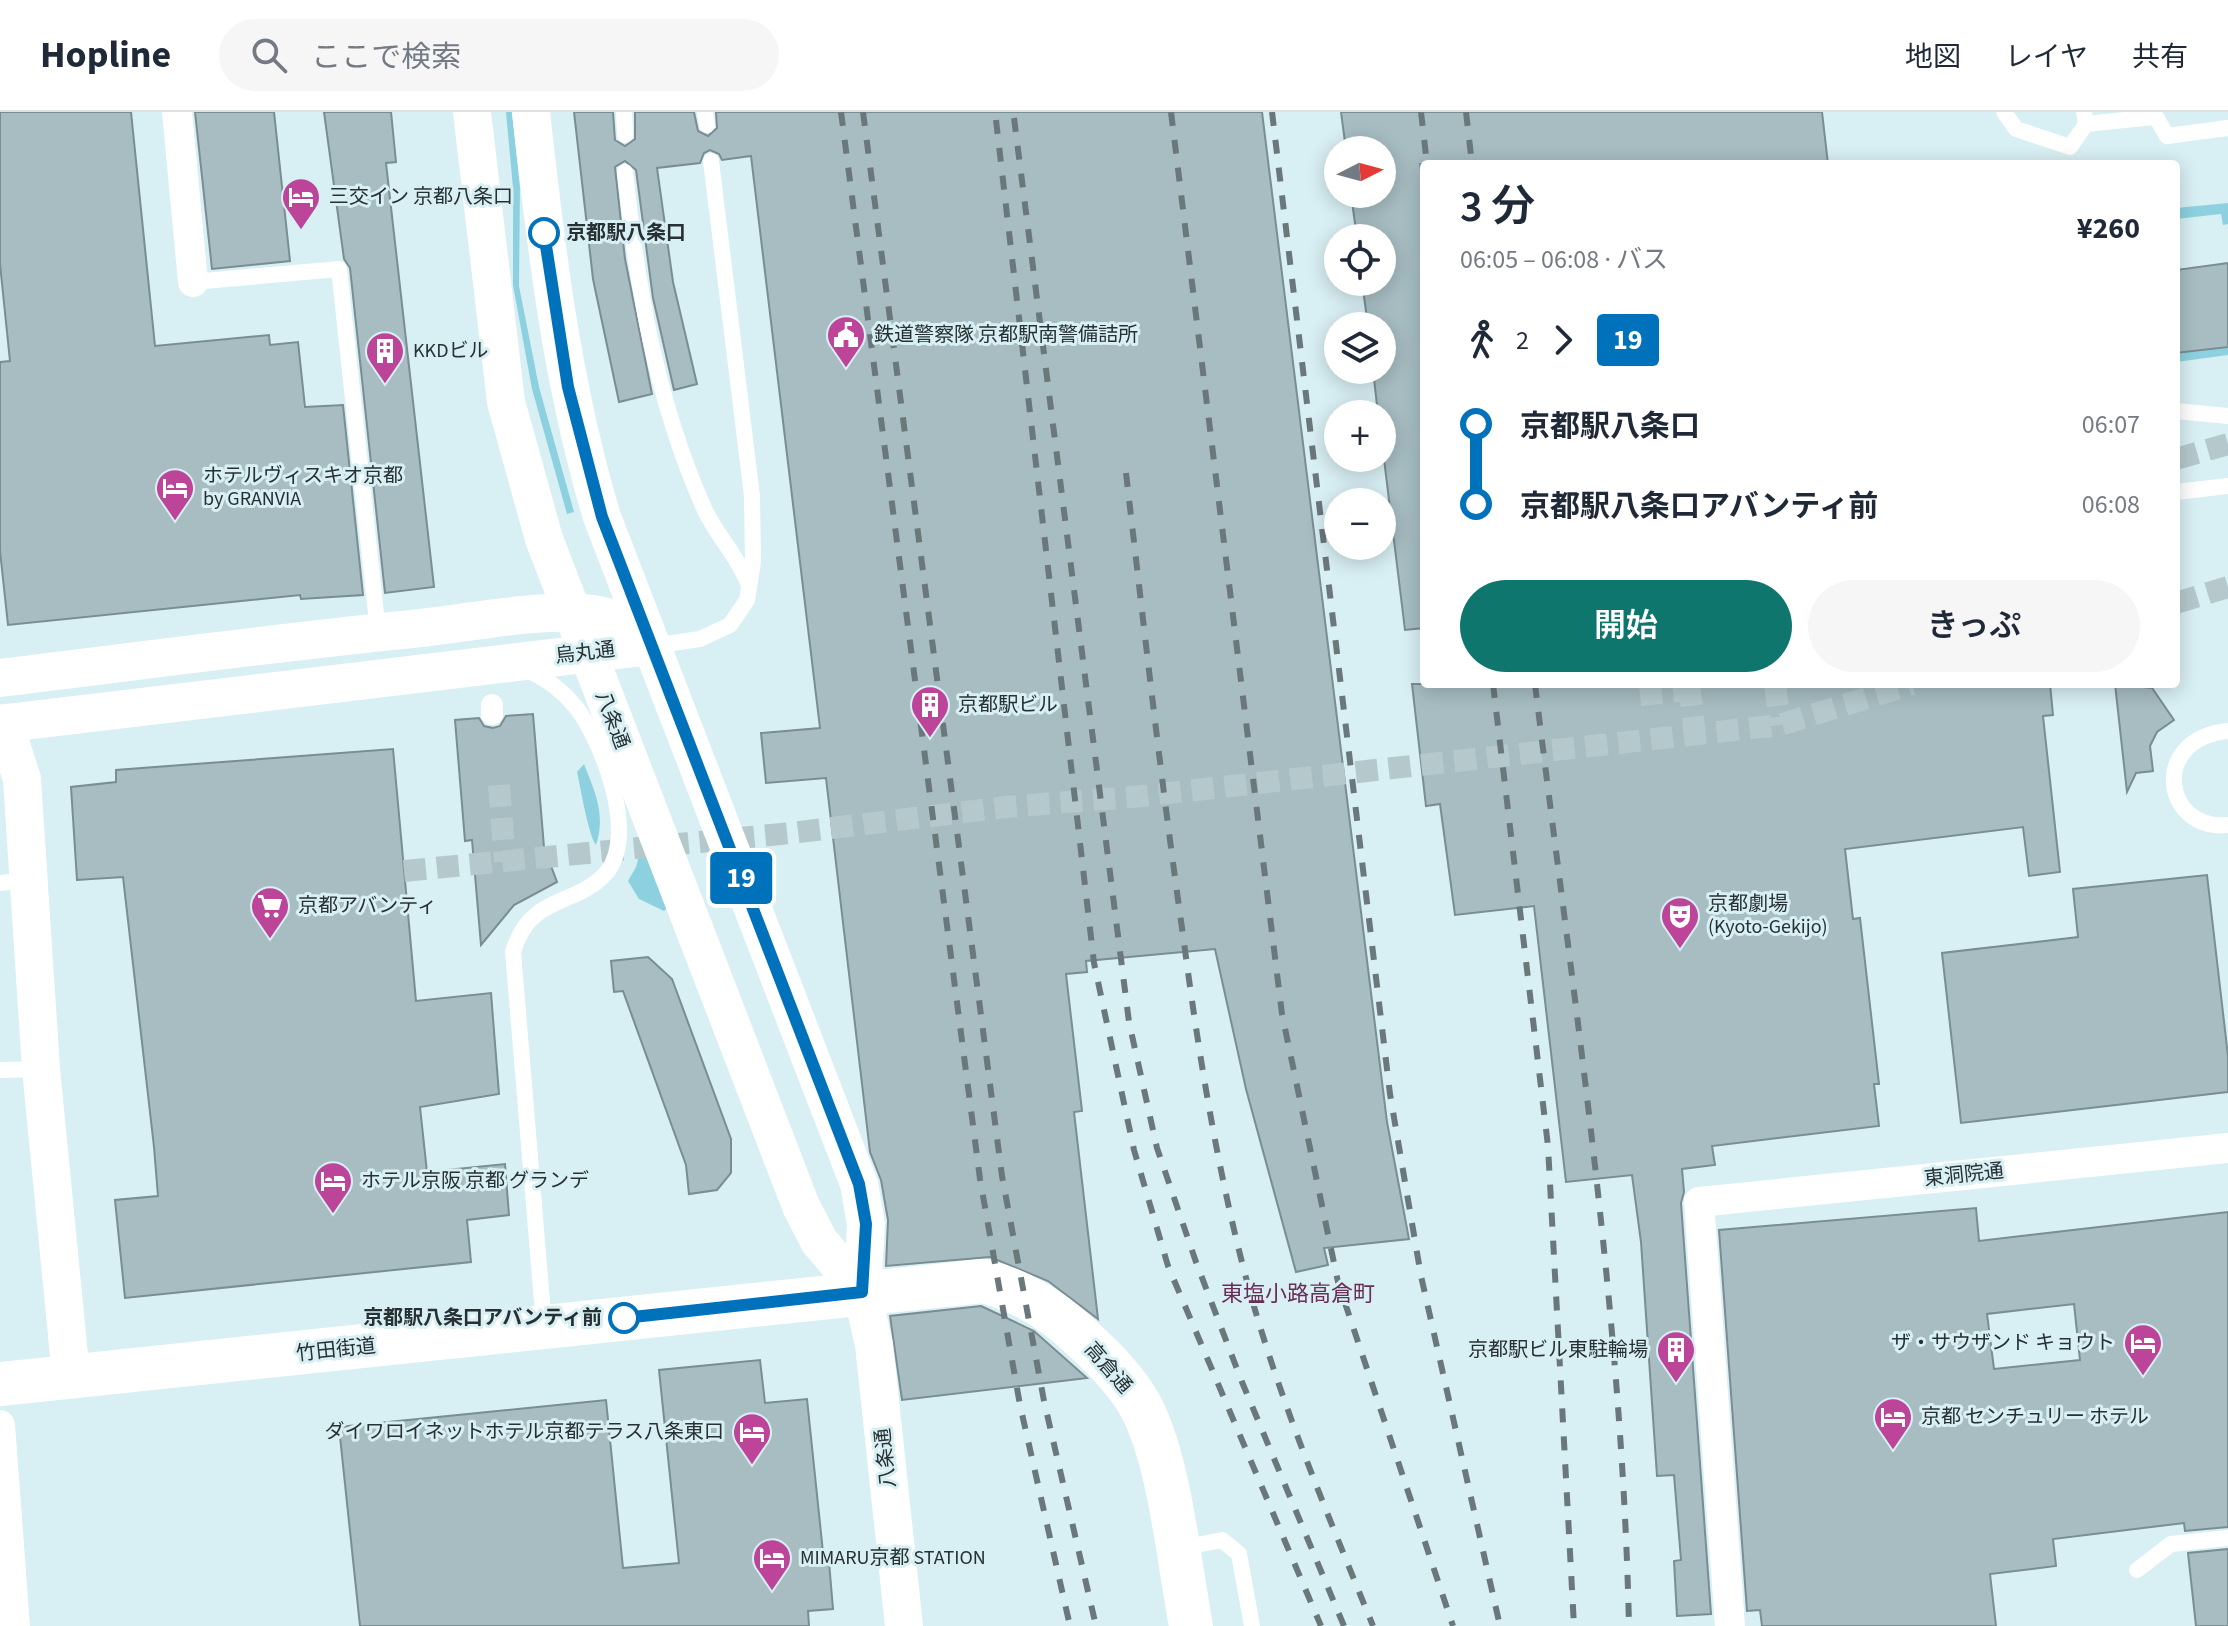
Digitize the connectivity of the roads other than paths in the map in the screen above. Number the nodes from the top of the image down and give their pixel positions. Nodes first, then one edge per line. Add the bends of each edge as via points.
1 (177, 112) edge
2 (472, 112) edge
3 (531, 112) edge
4 (624, 112) edge
5 (2004, 112) edge
6 (2153, 114) edge
7 (2085, 118) edge
8 (2228, 128) edge
9 (625, 135) dead end
10 (711, 161) dead end
11 (625, 172) dead end
12 (193, 282) joint
13 (2180, 411) edge
14 (2228, 416) edge
15 (2228, 486) edge
16 (2180, 492) edge
17 (750, 586) junction
18 (571, 613) junction
19 (378, 632) junction
20 (652, 646) junction
21 (586, 653) junction
22 (507, 662) junction
23 (0, 678) edge
24 (1, 719) edge
25 (2228, 731) edge
26 (2228, 825) edge
27 (14, 882) edge
28 (41, 1069) junction
29 (0, 1070) edge
30 (2228, 1148) edge
31 (862, 1292) junction
32 (544, 1328) junction
33 (71, 1376) junction
34 (0, 1384) edge
35 (0, 1425) edge
36 (2228, 1538) edge
37 (1176, 1549) junction
38 (2137, 1570) dead end
39 (15, 1626) edge
40 (904, 1626) edge
41 (1191, 1626) edge
42 (1252, 1626) edge
43 (1730, 1626) edge

1 - 12 street
2 - 18 street, 八条通 via 506,402 540,526
3 - 20 street, 八条通 via 568,387 602,517
4 - 9 lane
5 - 7 lane via 2016,129 2070,147
6 - 7 lane
6 - 8 lane via 2167,136
10 - 17 lane via 752,496
11 - 17 lane via 634,257 657,377 704,509
12 - 19 lane via 339,269
13 - 14 lane
15 - 16 lane
17 - 20 lane via 739,615 719,632
18 - 19 street, 烏丸通
18 - 20 street, 烏丸通 via 623,622 639,630
18 - 21 street, 八条通
19 - 23 street, 烏丸通
20 - 21 street, 烏丸通
20 - 31 street, 八条通 via 859,1184 866,1224
21 - 22 street, 烏丸通
21 - 31 street, 八条通 via 801,1206 819,1241
22 - 24 street, 烏丸通
22 - 32 lane via 547,679 577,708 593,737 620,822 619,849 605,875 533,917 513,952
24 - 27 street via 22,779
25 - 26 lane via 2190,743 2174,777 2187,812 2209,825
27 - 28 street
28 - 29 lane
28 - 33 street
30 - 43 street, 東洞院通 via 1699,1202
31 - 32 main road, 竹田街道
31 - 37 main road, 高倉通 via 983,1281 1008,1287 1073,1329 1113,1367 1140,1406 1158,1449
31 - 40 street, 八条通 via 874,1345
32 - 33 main road, 竹田街道
33 - 34 main road, 竹田街道
35 - 39 street
36 - 38 lane via 2171,1544
37 - 41 main road, 高倉通
37 - 42 lane via 1222,1540 1239,1554

